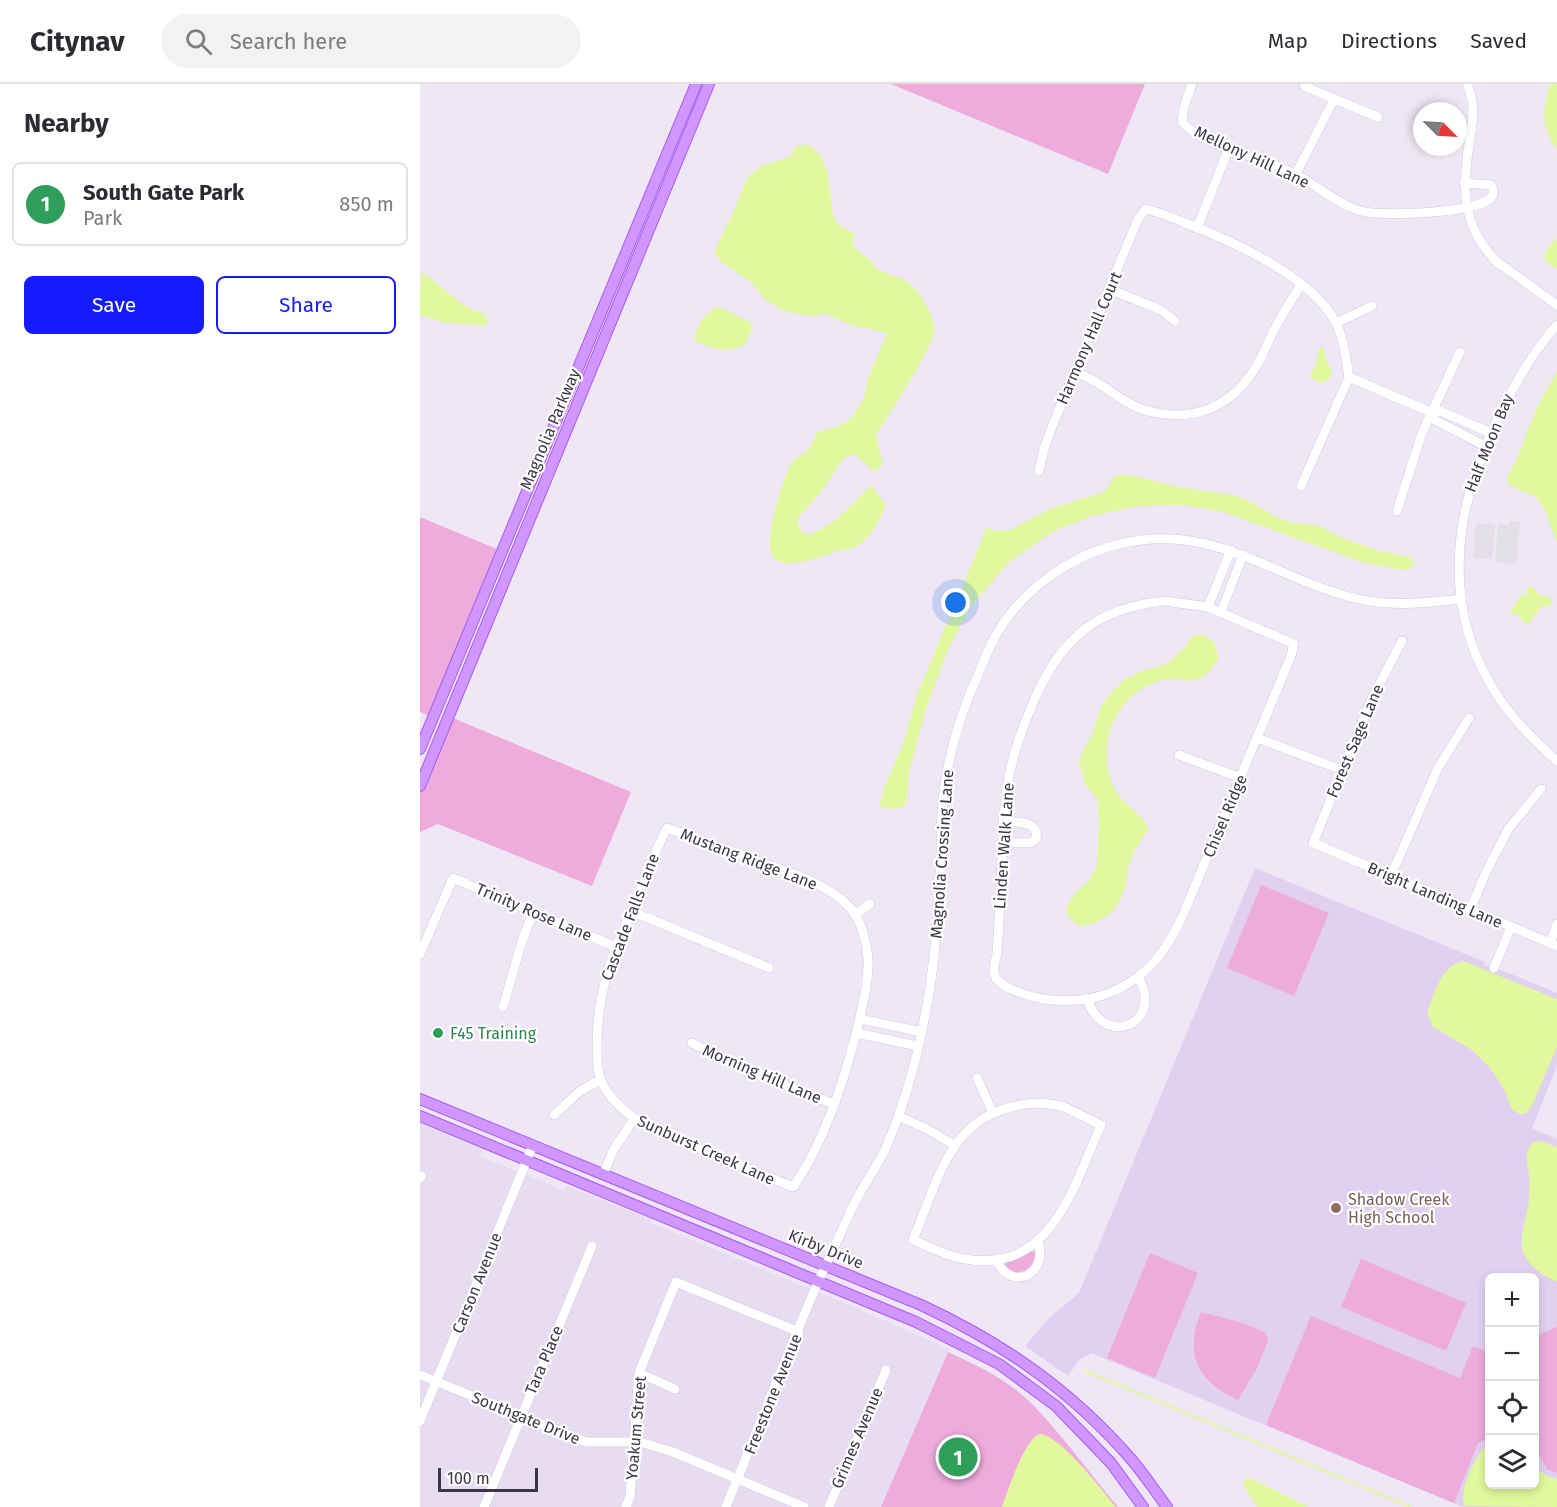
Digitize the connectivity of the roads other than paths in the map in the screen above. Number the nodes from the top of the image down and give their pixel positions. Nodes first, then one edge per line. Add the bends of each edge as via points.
1 (696, 84) edge
2 (709, 84) edge
3 (1192, 84) edge
4 (1304, 84) edge
5 (1467, 84) edge
6 (1334, 99) junction
7 (1378, 117) dead end
8 (1229, 148) junction
9 (1296, 174) junction
10 (1464, 183) junction
11 (1467, 207) junction
12 (1197, 228) junction
13 (1301, 285) junction
14 (1109, 289) junction
15 (1557, 305) edge
16 (1372, 306) dead end
17 (1175, 321) dead end
18 (1336, 323) junction
19 (1557, 325) edge
20 (1460, 352) dead end
21 (1075, 372) junction
22 (1348, 377) junction
23 (1430, 412) junction
24 (1491, 433) junction
25 (1485, 446) junction
26 (1039, 471) dead end
27 (533, 476) junction
28 (1300, 486) dead end
29 (1397, 511) dead end
30 (1231, 550) junction
31 (516, 551) junction
32 (1243, 555) junction
33 (1461, 599) junction
34 (1208, 607) junction
35 (1221, 612) junction
36 (1402, 641) dead end
37 (1294, 644) joint
38 (1469, 718) dead end
39 (1257, 738) junction
40 (420, 748) edge
41 (1179, 755) dead end
42 (1557, 761) edge
43 (1342, 770) junction
44 (1241, 778) junction
45 (420, 786) edge
46 (1541, 789) dead end
47 (1003, 822) junction
48 (667, 828) joint
49 (1003, 842) junction
50 (1312, 843) joint
51 (1391, 876) junction
52 (870, 904) dead end
53 (631, 910) junction
54 (1470, 910) junction
55 (533, 913) junction
56 (855, 915) junction
57 (420, 923) edge
58 (1557, 924) edge
59 (431, 927) junction
60 (1511, 927) junction
61 (1553, 944) edge
62 (616, 946) junction
63 (420, 954) edge
64 (769, 968) dead end
65 (1494, 968) dead end
66 (1138, 977) junction
67 (1000, 983) joint
68 (1087, 998) junction
69 (503, 1007) dead end
70 (860, 1019) junction
71 (922, 1032) junction
72 (856, 1033) junction
73 (692, 1043) dead end
74 (918, 1046) junction
75 (977, 1078) dead end
76 (600, 1080) junction
77 (420, 1099) edge
78 (833, 1104) junction
79 (420, 1106) edge
80 (451, 1112) junction
81 (993, 1113) junction
82 (554, 1114) dead end
83 (420, 1116) edge
84 (898, 1116) junction
85 (634, 1119) junction
86 (533, 1145) junction
87 (954, 1145) junction
88 (527, 1160) junction
89 (603, 1174) junction
90 (1038, 1241) junction
91 (592, 1246) dead end
92 (996, 1260) junction
93 (826, 1266) junction
94 (819, 1281) junction
95 (799, 1332) junction
96 (886, 1370) dead end
97 (639, 1372) junction
98 (420, 1375) edge
99 (1043, 1375) junction
100 (436, 1382) junction
101 (675, 1389) dead end
102 (1032, 1389) junction
103 (521, 1416) junction
104 (420, 1421) edge
105 (635, 1442) junction
106 (738, 1480) junction
107 (484, 1507) edge
108 (626, 1507) edge
109 (726, 1507) edge
110 (804, 1507) edge
111 (829, 1507) edge
112 (1143, 1507) edge
113 (1167, 1507) edge

1 - 27 main road, Magnolia Parkway
2 - 31 main road, Magnolia Parkway
3 - 8 street, Mellony Hill Lane via 1182,122
4 - 6 street
5 - 10 street via 1473,106
6 - 7 street
6 - 9 street
8 - 9 street, Mellony Hill Lane
8 - 12 street
9 - 11 street, Mellony Hill Lane via 1342,203 1368,212 1396,214
10 - 11 street
10 - 11 street, Mellony Hill Lane via 1486,184 1493,189 1490,200
11 - 15 street via 1475,232 1489,254
12 - 13 street via 1259,256
12 - 14 street, Harmony Hall Court via 1146,209 1138,219
13 - 18 street via 1320,301
13 - 21 street via 1253,372 1225,402 1212,409 1178,414 1143,410
14 - 17 street via 1161,310
14 - 21 street, Harmony Hall Court
16 - 18 street
18 - 22 street
19 - 24 street, Half Moon Bay via 1526,363
20 - 23 street
21 - 26 street, Harmony Hall Court
22 - 23 street
22 - 28 street
23 - 24 street via 1440,411
23 - 25 street via 1435,420
23 - 29 street
24 - 25 street, Half Moon Bay
25 - 33 street, Half Moon Bay via 1463,514 1459,548
27 - 31 main road via 530,499 511,548
27 - 40 main road, Magnolia Parkway
30 - 32 street, Magnolia Crossing Lane
30 - 34 street
30 - 71 street, Magnolia Crossing Lane via 1196,541 1161,539 1120,544 1086,555 1036,586 995,636 958,724 949,762 942,801 934,957
31 - 45 main road, Magnolia Parkway
32 - 33 street, Magnolia Crossing Lane via 1366,601 1410,604
32 - 35 street
33 - 42 street, Half Moon Bay via 1473,649 1493,688 1513,717
34 - 35 street, Linden Walk Lane
34 - 47 street, Linden Walk Lane via 1165,601 1129,607 1091,624 1071,640 1049,669 1024,724 1011,767
35 - 37 street, Linden Walk Lane
36 - 43 street, Forest Sage Lane via 1373,696
37 - 39 street, Chisel Ridge
38 - 51 street via 1438,768
39 - 43 street
39 - 44 street, Chisel Ridge
41 - 44 street
43 - 50 street, Forest Sage Lane
44 - 66 street, Chisel Ridge via 1173,937 1161,956
46 - 54 street via 1509,828
47 - 49 street, Linden Walk Lane
47 - 49 street via 1031,824 1038,832 1030,843
48 - 53 street, Cascade Falls Lane
48 - 56 street, Mustang Ridge Lane via 807,879 827,889
49 - 67 street, Linden Walk Lane via 994,973
50 - 51 street, Bright Landing Lane
51 - 54 street, Bright Landing Lane
52 - 56 street
53 - 62 street, Cascade Falls Lane
53 - 64 street
54 - 60 street, Bright Landing Lane
55 - 59 street, Trinity Rose Lane via 453,878
55 - 62 street, Trinity Rose Lane
55 - 69 street
56 - 70 street via 868,959
57 - 59 street
58 - 61 street
59 - 63 street
60 - 61 street, Bright Landing Lane
60 - 65 street
62 - 76 street, Cascade Falls Lane via 600,1004
66 - 68 street, Chisel Ridge via 1112,991
66 - 68 street via 1145,988 1146,1005 1141,1016 1125,1027 1103,1024 1095,1018
67 - 68 street, Chisel Ridge via 1020,994 1042,999
70 - 71 street
70 - 72 street
71 - 74 street, Magnolia Crossing Lane
72 - 74 street
72 - 78 street
73 - 78 street, Morning Hill Lane via 746,1070
74 - 84 street, Magnolia Crossing Lane
75 - 81 street
76 - 82 street via 580,1091
76 - 85 street, Sunburst Creek Lane
77 - 80 main road, Kirby Drive
78 - 85 street, Sunburst Creek Lane via 793,1187
79 - 80 main road
80 - 86 main road, Kirby Drive
81 - 87 street via 973,1125
81 - 90 street via 1021,1104 1052,1104 1101,1125 1061,1214
83 - 88 main road, Kirby Drive
84 - 87 street
84 - 93 street, Magnolia Crossing Lane
85 - 89 street
86 - 88 street, Carson Avenue
86 - 89 main road, Kirby Drive
87 - 92 street via 913,1240 957,1258
88 - 94 main road, Kirby Drive
88 - 100 street, Carson Avenue
89 - 93 main road, Kirby Drive
90 - 92 street
90 - 92 street via 1040,1260 1026,1276 1008,1275
91 - 103 street, Tara Place
93 - 94 street, Magnolia Crossing Lane
93 - 99 main road, Kirby Drive via 964,1325
94 - 95 street, Freestone Avenue
94 - 102 main road, Kirby Drive via 916,1322 999,1364
95 - 97 street, Yoakum Street via 676,1282
95 - 106 street, Freestone Avenue
96 - 111 street, Grimes Avenue
97 - 101 street
97 - 105 street, Yoakum Street
98 - 100 street, Southgate Drive
99 - 102 main road
99 - 113 main road, Kirby Drive via 1132,1460
100 - 103 street, Southgate Drive
100 - 104 street, Carson Avenue
102 - 112 main road, Kirby Drive via 1056,1406 1111,1463
103 - 105 street, Southgate Drive via 586,1442
103 - 107 street, Tara Place
105 - 106 street, Southgate Drive via 674,1452
105 - 108 street, Yoakum Street
106 - 109 street, Freestone Avenue
106 - 110 street, Southgate Drive

